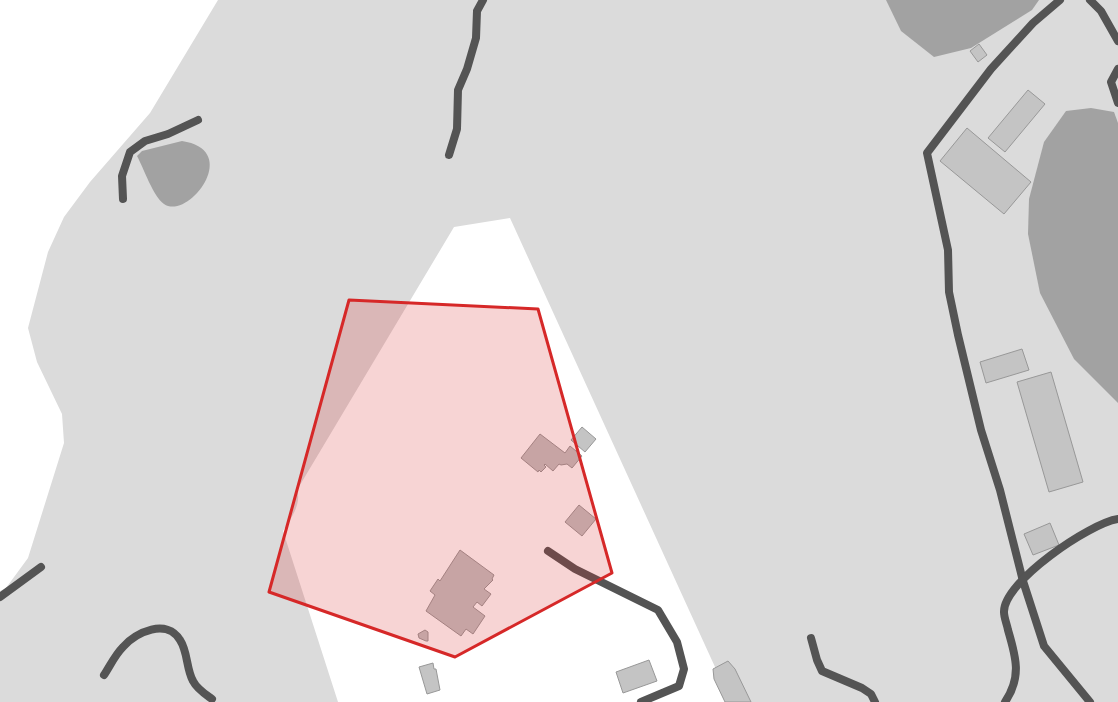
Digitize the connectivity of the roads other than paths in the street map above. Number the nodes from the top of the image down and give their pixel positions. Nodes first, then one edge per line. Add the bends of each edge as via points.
1 (483, 0) edge
2 (1060, 0) edge
3 (1090, 0) edge
4 (1118, 41) edge
5 (1118, 70) edge
6 (1118, 103) edge
7 (198, 120) dead end
8 (449, 155) dead end
9 (123, 199) dead end
10 (1118, 519) edge
11 (548, 551) dead end
12 (40, 567) dead end
13 (1023, 581) junction
14 (0, 596) edge
15 (811, 638) dead end
16 (104, 675) dead end
17 (212, 699) dead end
18 (641, 702) edge
19 (875, 702) edge
20 (1004, 702) edge
21 (1090, 702) edge

1 - 8 lane via 477,11 476,38 458,90 457,129
2 - 13 lane via 1033,23 992,69 927,153 948,250 949,292 958,335 981,430 1000,490
3 - 4 lane via 1101,11
5 - 6 lane via 1112,82
7 - 9 lane via 145,141 130,152 122,176
10 - 13 lane via 1097,526 1072,540 1040,562
11 - 18 lane via 575,569 658,610 677,642 684,669 679,686
12 - 14 lane
13 - 20 lane via 1005,603 1004,612 1017,669 1014,686
13 - 21 lane via 1044,646
15 - 19 lane via 822,671 862,688 871,694
16 - 17 lane via 122,647 138,634 155,628 168,630 180,638 193,680 200,690

